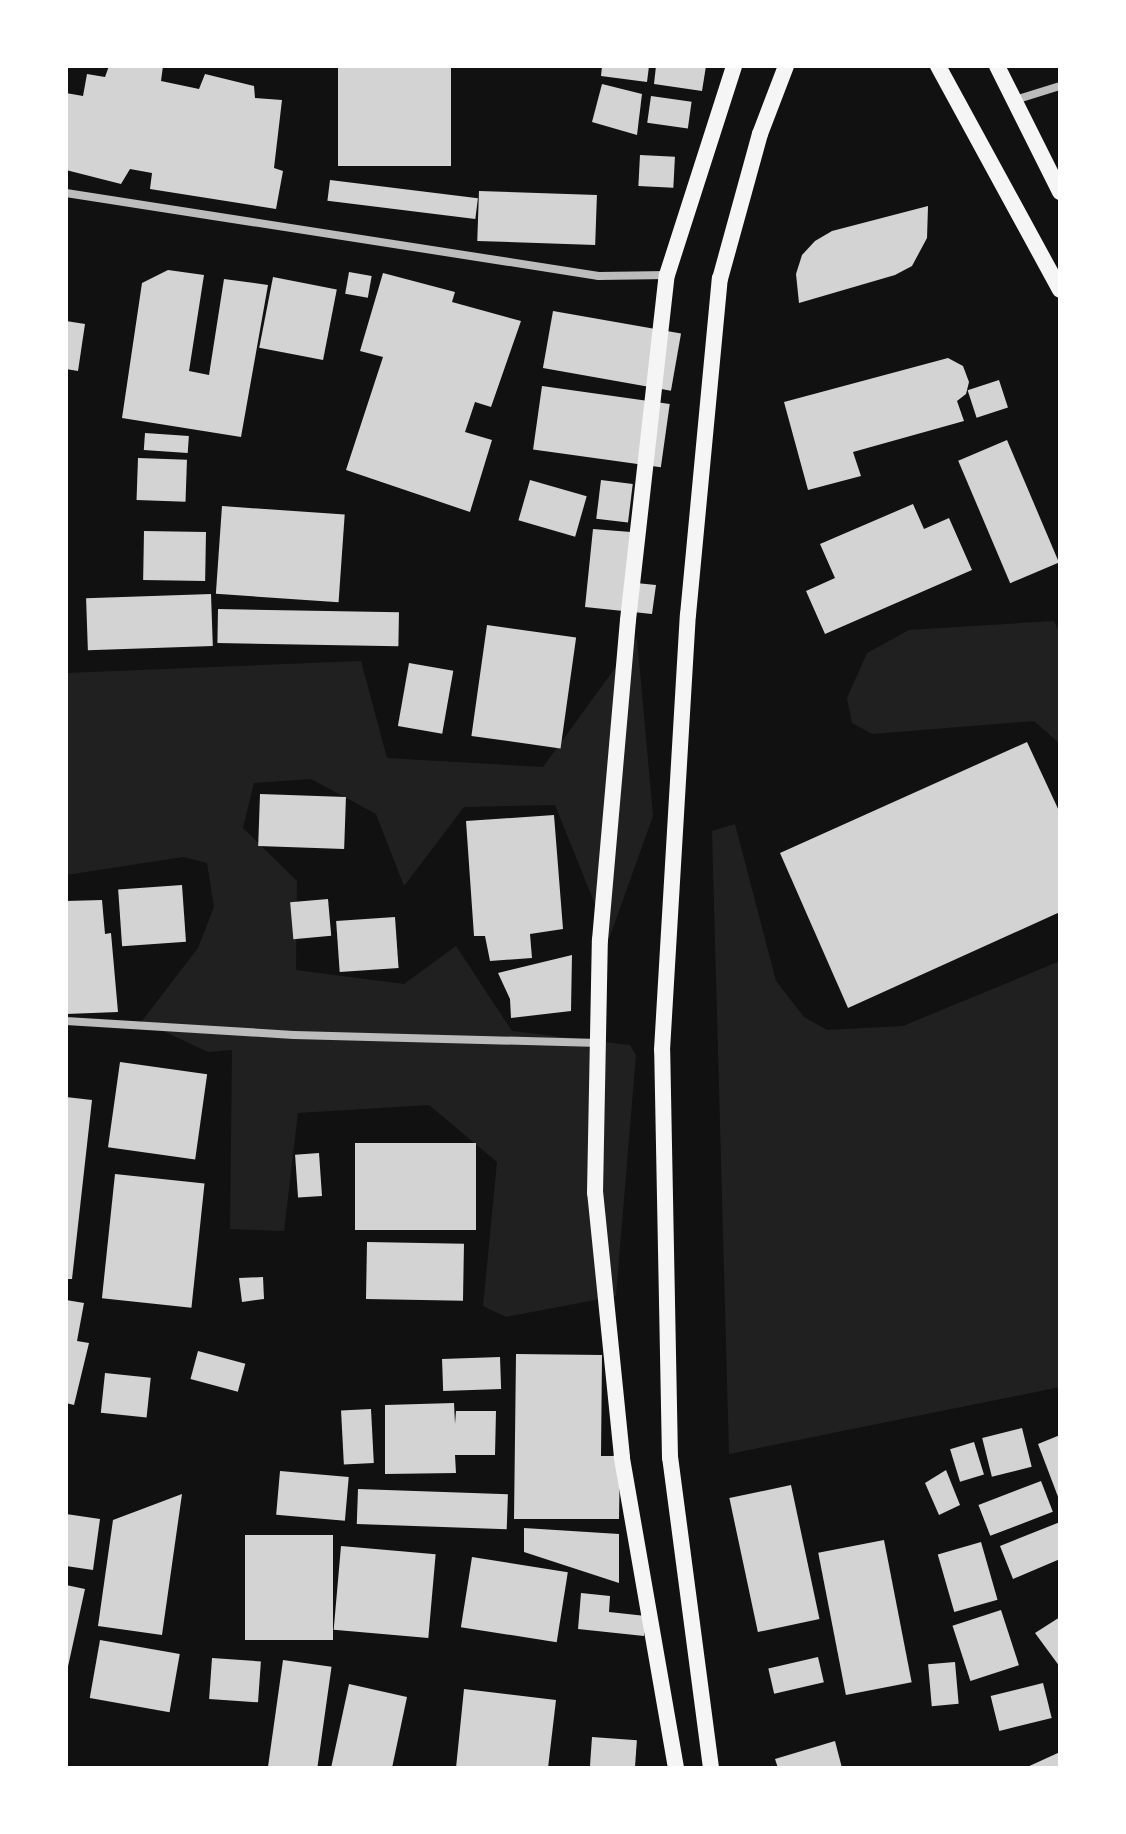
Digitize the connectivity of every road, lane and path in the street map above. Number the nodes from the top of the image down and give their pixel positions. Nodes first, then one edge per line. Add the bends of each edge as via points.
1 (734, 66) edge
2 (786, 66) edge
3 (938, 66) edge
4 (997, 66) edge
5 (1060, 86) edge
6 (1014, 101) junction
7 (1060, 192) edge
8 (66, 193) edge
9 (667, 275) junction
10 (1060, 290) edge
11 (66, 1021) edge
12 (600, 1043) junction
13 (676, 1768) edge
14 (711, 1768) edge

1 - 9 main road
2 - 14 main road via 760,134 720,279 688,615 662,1035 670,1458
3 - 10 main road
4 - 6 main road
5 - 6 street
6 - 7 main road
8 - 9 street via 599,276
9 - 12 main road via 628,620 602,925
11 - 12 street via 294,1035
12 - 13 main road via 595,1193 622,1457

